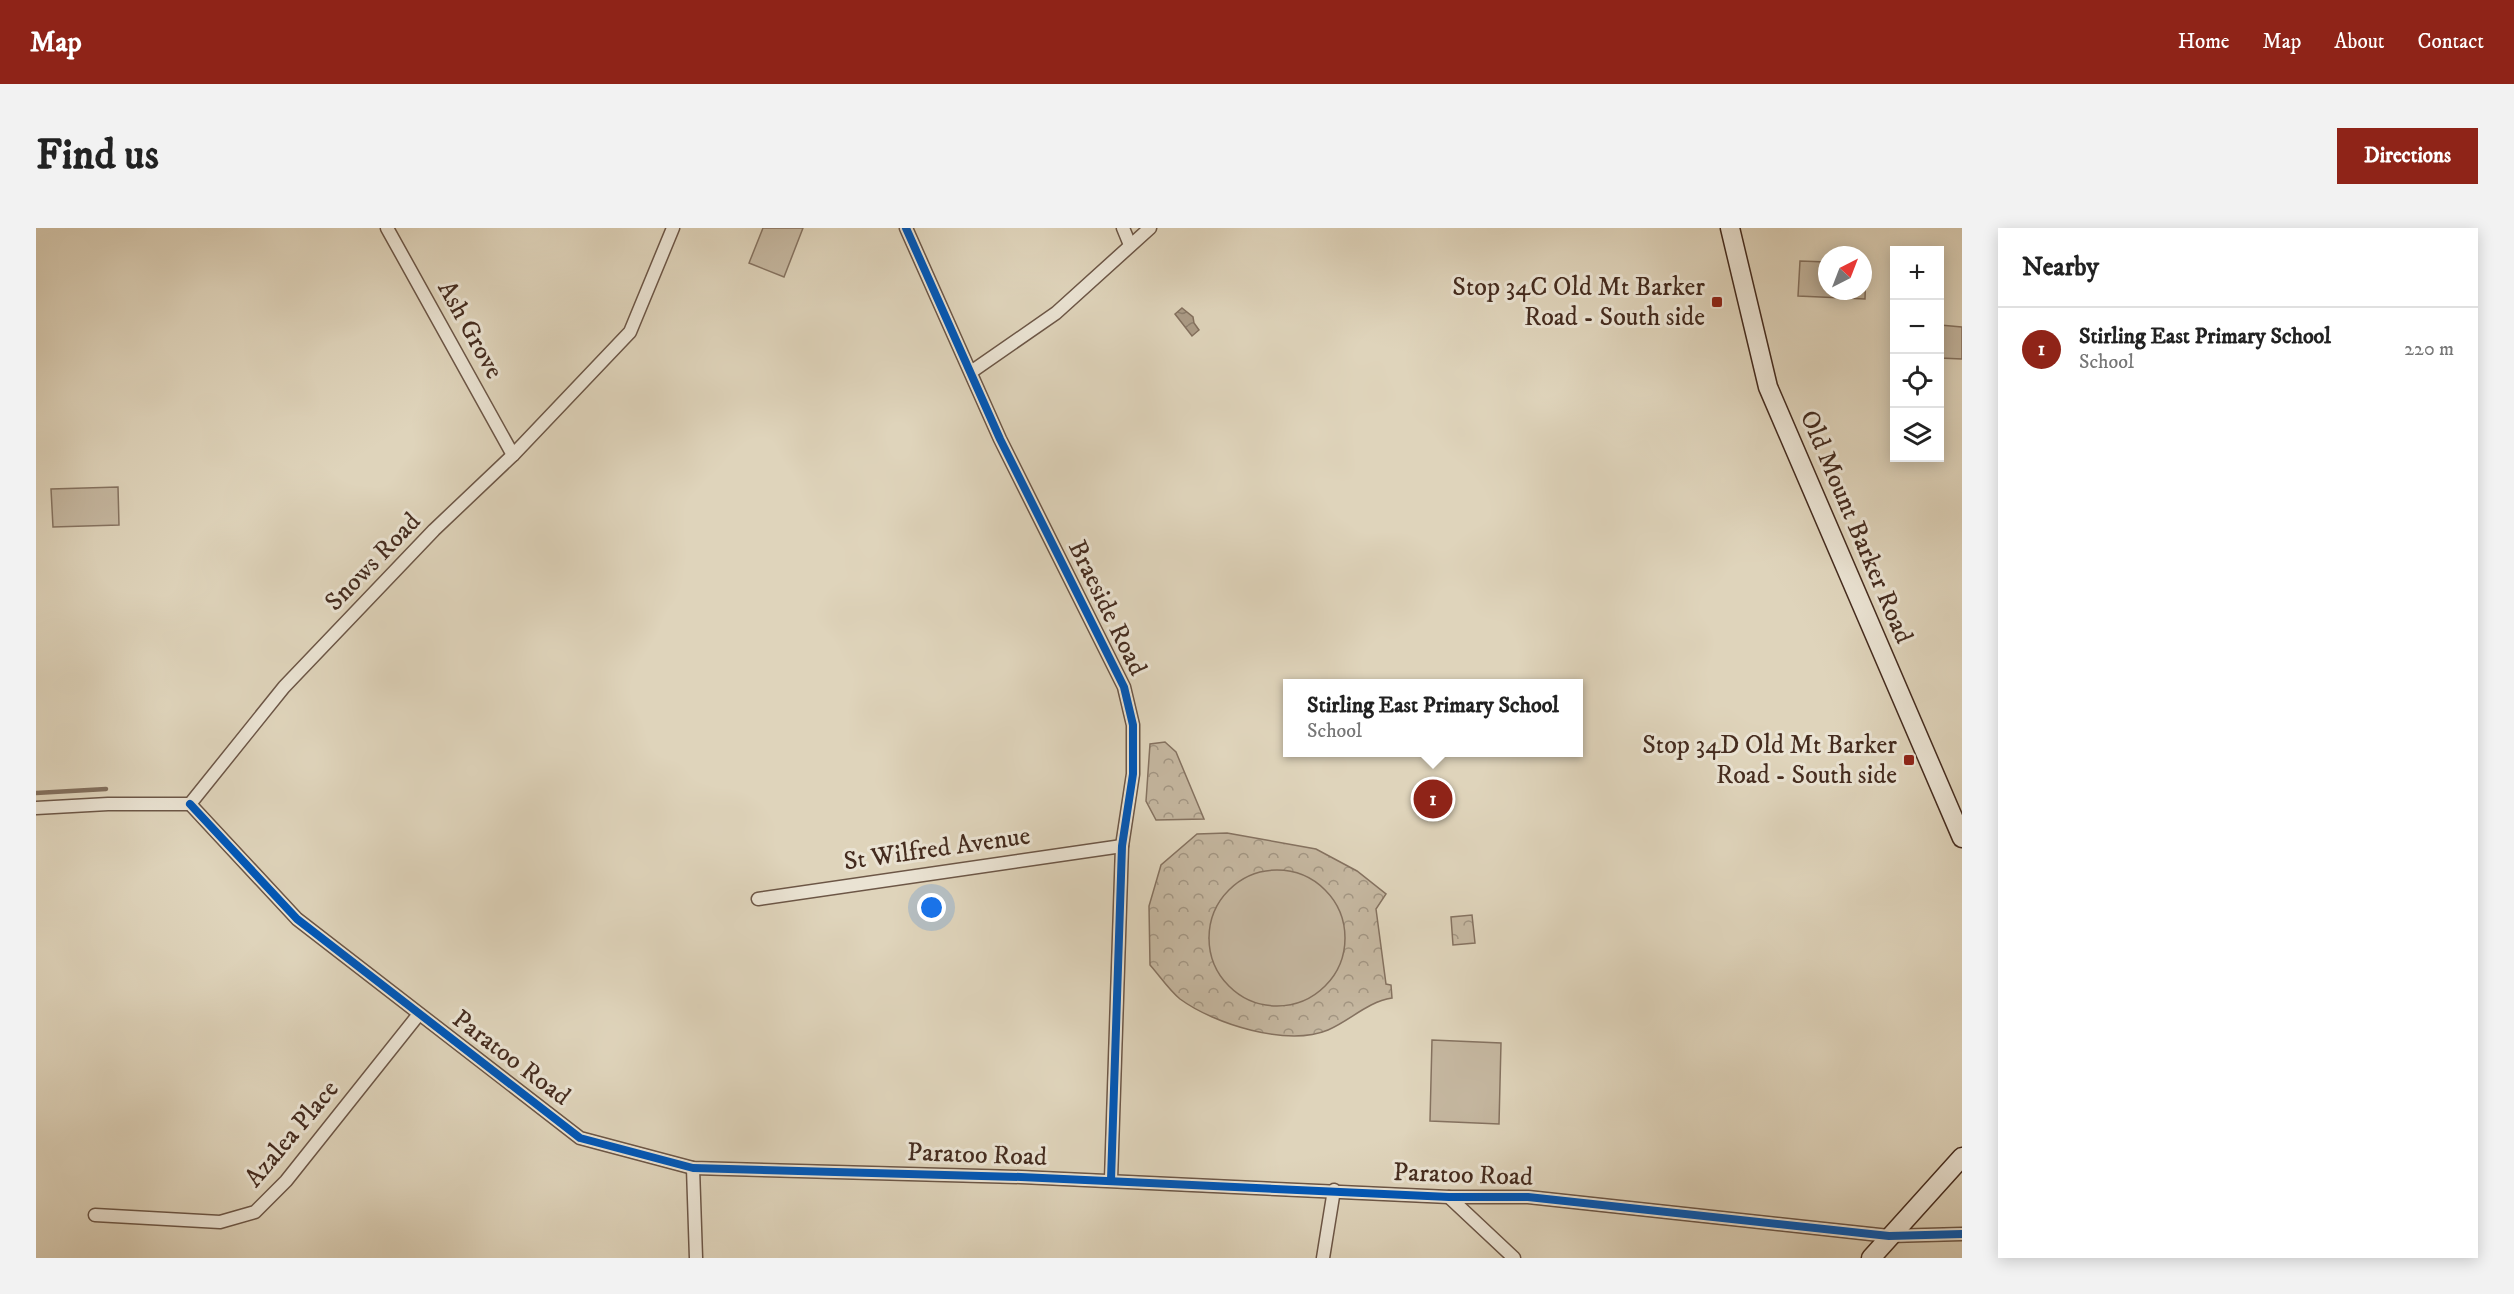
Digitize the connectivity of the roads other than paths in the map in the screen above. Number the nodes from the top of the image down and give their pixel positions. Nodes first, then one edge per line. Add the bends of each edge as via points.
1 (387, 228) edge
2 (673, 228) edge
3 (906, 228) edge
4 (1123, 228) edge
5 (1150, 228) edge
6 (1730, 228) edge
7 (1130, 245) junction
8 (971, 372) junction
9 (513, 455) junction
10 (190, 804) junction
11 (36, 808) edge
12 (1962, 838) edge
13 (1122, 846) junction
14 (758, 899) dead end
15 (419, 1014) junction
16 (1962, 1157) edge
17 (693, 1168) junction
18 (1111, 1180) junction
19 (1334, 1190) junction
20 (1449, 1197) junction
21 (94, 1215) dead end
22 (1962, 1233) edge
23 (1889, 1236) junction
24 (696, 1258) edge
25 (1323, 1258) edge
26 (1514, 1258) edge
27 (1871, 1258) edge

1 - 9 street, Ash Grove
2 - 9 street, Snows Road via 630,332
3 - 8 street, Braeside Road
4 - 7 street
5 - 7 street
6 - 12 main road, Old Mount Barker Road via 1768,387
7 - 8 street via 1056,313
8 - 13 street, Braeside Road via 1000,439 1124,687 1133,725 1133,774
9 - 10 street, Snows Road via 434,530 284,687
10 - 11 street
10 - 15 street, Paratoo Road via 297,919
13 - 14 street, St Wilfred Avenue
13 - 18 street, Braeside Road
15 - 17 street, Paratoo Road via 580,1138
15 - 21 street, Azalea Place via 286,1181 255,1212 220,1222
16 - 23 main road
17 - 18 street, Paratoo Road
17 - 24 street
18 - 19 street, Paratoo Road
19 - 20 street, Paratoo Road
19 - 25 street
20 - 23 street, Paratoo Road via 1528,1197
20 - 26 street
22 - 23 street, Paratoo Road
23 - 27 main road

